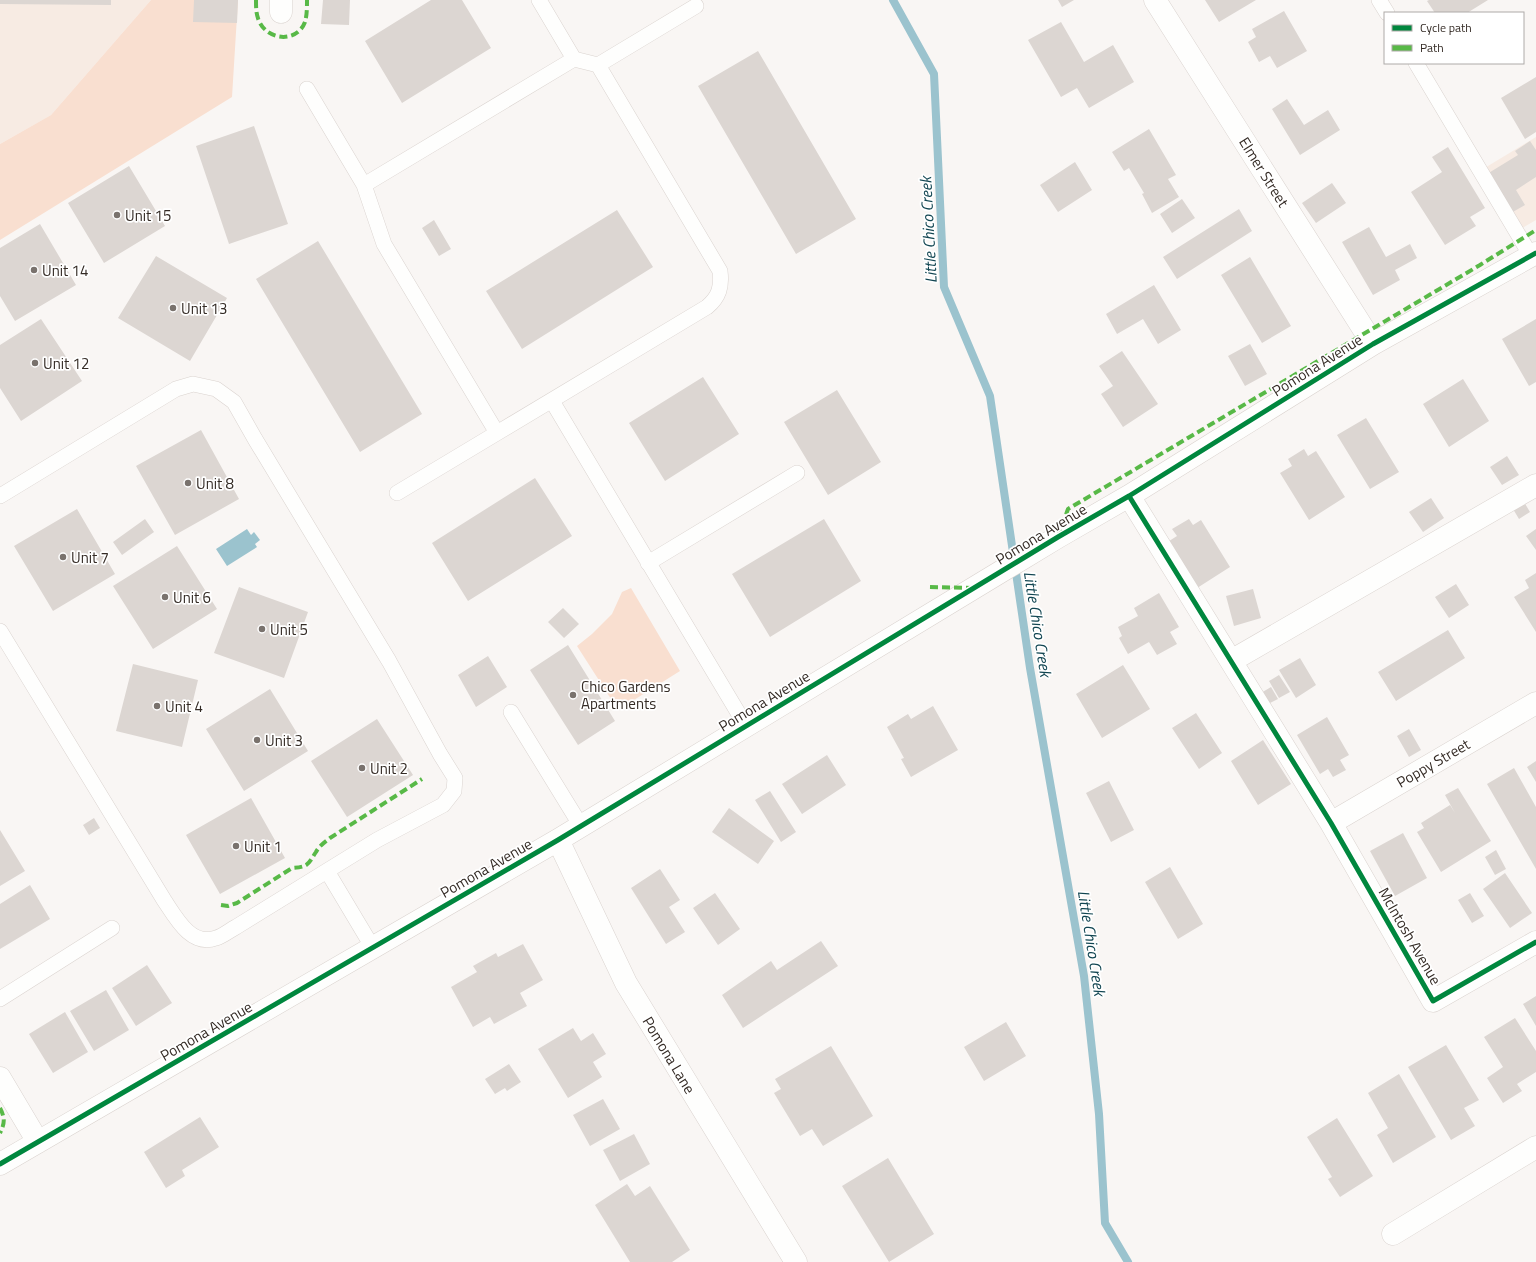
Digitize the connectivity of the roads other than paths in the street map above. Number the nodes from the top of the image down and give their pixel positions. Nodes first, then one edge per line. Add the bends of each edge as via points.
1 (539, 0) edge
2 (1155, 0) edge
3 (1379, 0) edge
4 (696, 6) dead end
5 (1386, 12) edge
6 (574, 59) junction
7 (1417, 64) edge
8 (598, 65) junction
9 (307, 89) dead end
10 (364, 185) junction
11 (1534, 258) edge
12 (1373, 344) junction
13 (552, 401) junction
14 (497, 433) junction
15 (798, 473) dead end
16 (1536, 485) edge
17 (398, 493) dead end
18 (0, 496) edge
19 (1129, 496) junction
20 (648, 563) junction
21 (0, 632) edge
22 (1231, 661) junction
23 (1536, 703) edge
24 (511, 712) dead end
25 (746, 726) junction
26 (1331, 822) junction
27 (581, 826) junction
28 (558, 840) junction
29 (327, 871) junction
30 (112, 928) dead end
31 (1536, 942) edge
32 (373, 948) junction
33 (0, 999) edge
34 (0, 1078) edge
35 (38, 1142) junction
36 (1536, 1147) edge
37 (0, 1164) edge
38 (1393, 1234) dead end
39 (796, 1262) edge

1 - 6 lane
2 - 12 street, Elmer Street
3 - 5 lane
4 - 8 lane
6 - 8 lane
6 - 10 lane
7 - 11 lane
8 - 13 lane via 720,271 720,291 707,307
9 - 10 lane
10 - 14 lane via 384,244
11 - 12 street, Pomona Avenue
12 - 19 street, Pomona Avenue
13 - 14 lane
13 - 20 lane
14 - 17 lane
15 - 20 lane
16 - 22 street
18 - 29 lane via 176,389 193,384 216,389 234,402 389,661 455,778 454,791 443,805 377,840
19 - 22 street
19 - 25 street, Pomona Avenue
20 - 25 lane
21 - 29 lane via 143,868 184,929 200,939 216,938
22 - 26 street
23 - 26 street, Poppy Street
24 - 27 lane
25 - 27 street, Pomona Avenue
26 - 31 street, McIntosh Avenue via 1434,1001
27 - 28 street, Pomona Avenue
28 - 32 street, Pomona Avenue
28 - 39 street, Pomona Lane via 626,983
29 - 32 lane
30 - 33 lane
32 - 35 street, Pomona Avenue
34 - 35 street
35 - 37 street, Pomona Avenue
36 - 38 street

